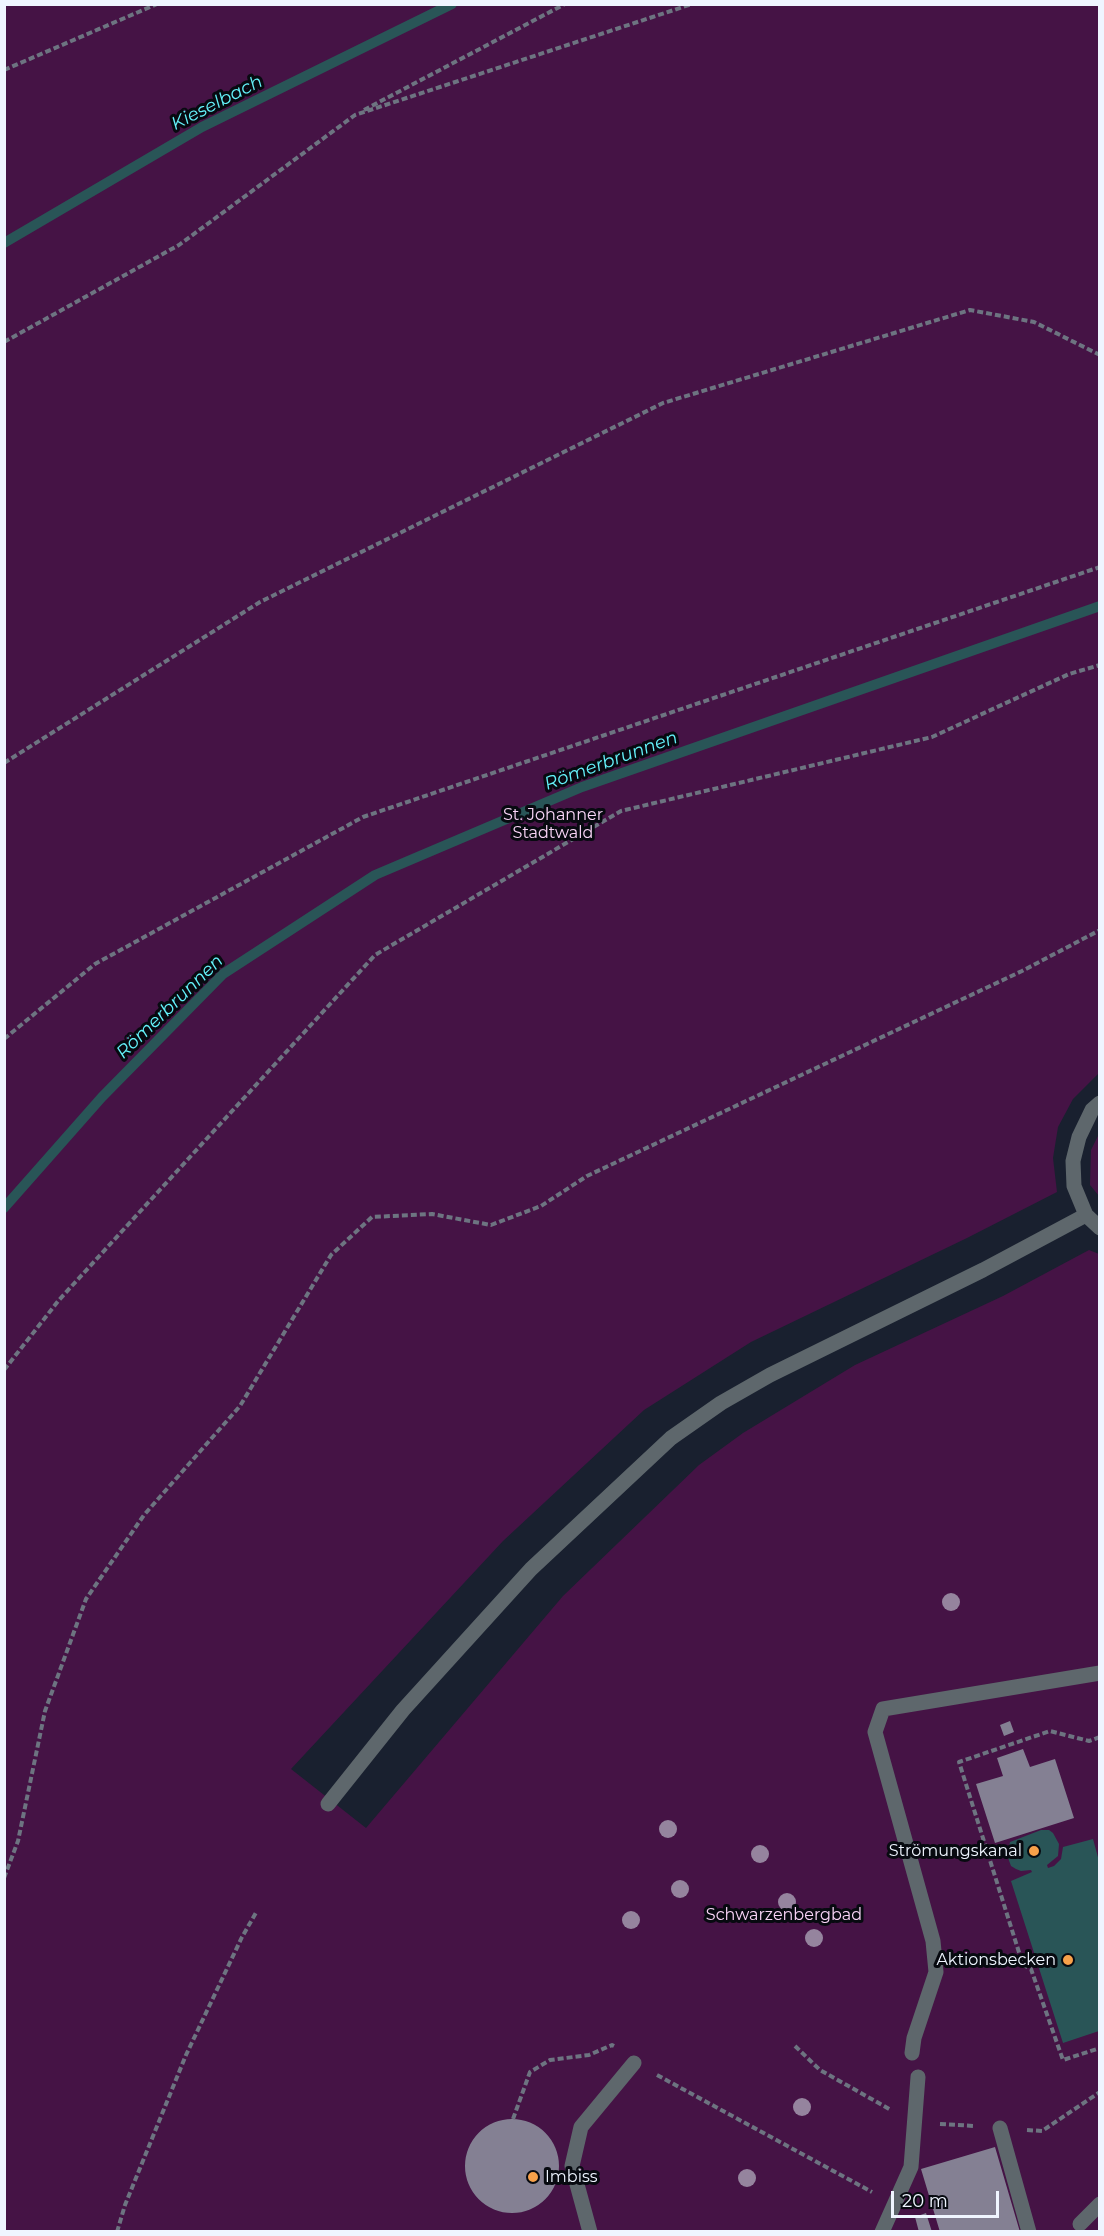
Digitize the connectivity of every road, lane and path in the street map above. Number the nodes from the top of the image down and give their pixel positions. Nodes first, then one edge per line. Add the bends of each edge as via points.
1 (157, 4) edge
2 (565, 4) edge
3 (692, 4) edge
4 (4, 70) edge
5 (355, 115) junction
6 (4, 342) edge
7 (1100, 356) edge
8 (1100, 567) edge
9 (1100, 665) edge
10 (4, 763) edge
11 (1100, 930) edge
12 (4, 1039) edge
13 (1100, 1103) edge
14 (1086, 1215) junction
15 (1100, 1228) edge
16 (4, 1370) edge
17 (1100, 1673) edge
18 (1100, 1737) edge
19 (328, 1804) dead end
20 (4, 1878) edge
21 (257, 1911) dead end
22 (795, 2046) dead end
23 (1100, 2048) edge
24 (617, 2049) dead end
25 (912, 2053) dead end
26 (634, 2063) joint
27 (918, 2077) dead end
28 (513, 2119) dead end
29 (916, 2123) junction
30 (1000, 2128) dead end
31 (894, 2204) junction
32 (1100, 2204) edge
33 (1080, 2224) dead end
34 (117, 2232) edge
35 (590, 2232) edge
36 (882, 2232) edge
37 (1029, 2232) edge

1 - 4 path
2 - 5 path
3 - 5 path
5 - 6 path via 179,244
7 - 10 path via 1034,322 970,310 663,403 260,602
8 - 12 path via 363,818 95,964
9 - 16 path via 1069,674 932,737 621,810 375,955 59,1300
11 - 20 path via 1022,971 587,1176 541,1206 491,1225 432,1214 372,1217 332,1255 240,1406 144,1515 86,1599 45,1712 18,1841
13 - 14 street via 1078,1137 1073,1161 1074,1186
14 - 15 street
14 - 19 street via 770,1375 671,1438 531,1569 403,1710
17 - 25 street via 883,1709 874,1732 933,1941 936,1972
18 - 23 path via 1089,1741 1050,1731 958,1761 1023,1965 1031,1969 1063,2060
21 - 34 path via 186,2055
22 - 29 path via 820,2070
24 - 28 path via 612,2045 590,2055 550,2060 530,2072
26 - 31 path
26 - 35 street via 581,2127 572,2166
27 - 29 street
29 - 31 street via 911,2167
30 - 37 street
31 - 36 street
32 - 33 street

